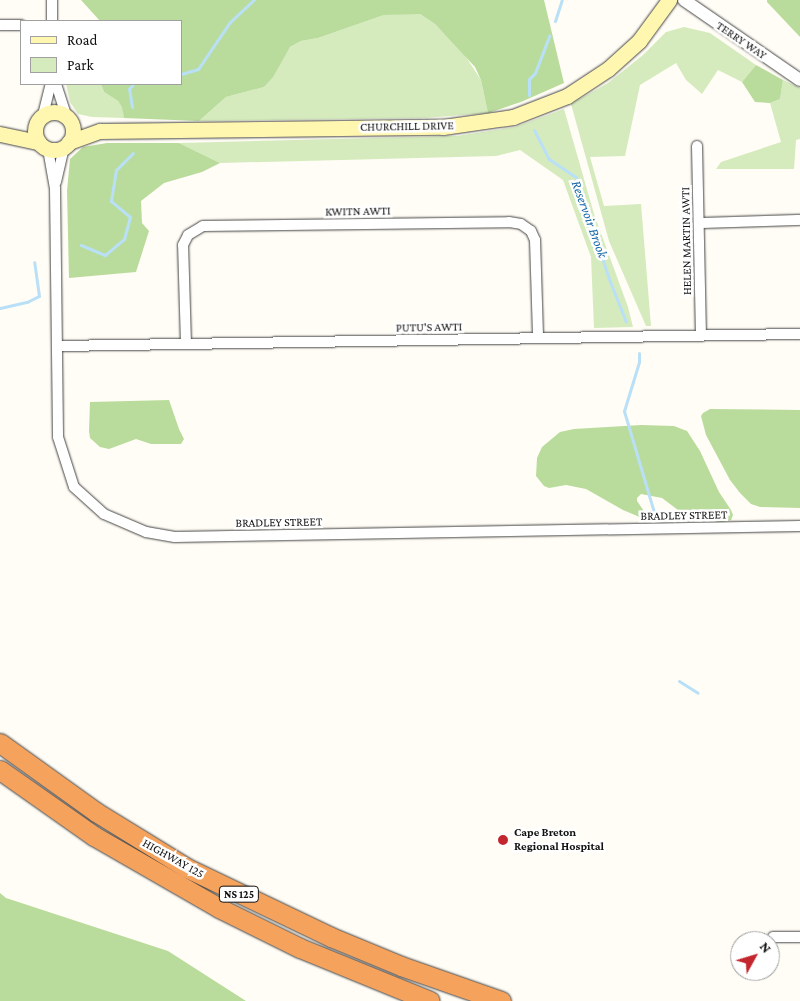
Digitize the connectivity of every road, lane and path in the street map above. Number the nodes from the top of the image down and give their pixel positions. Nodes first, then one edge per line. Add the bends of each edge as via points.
1 (52, 0) edge
2 (670, 0) edge
3 (684, 0) edge
4 (52, 20) edge
5 (0, 25) edge
6 (20, 25) edge
7 (800, 80) edge
8 (51, 85) edge
9 (56, 85) edge
10 (68, 118) junction
11 (39, 120) junction
12 (100, 131) junction
13 (0, 134) edge
14 (67, 144) junction
15 (43, 145) junction
16 (698, 146) dead end
17 (55, 188) junction
18 (800, 220) edge
19 (699, 223) junction
20 (800, 334) edge
21 (701, 336) junction
22 (538, 338) junction
23 (186, 344) junction
24 (58, 346) junction
25 (800, 526) edge
26 (0, 743) edge
27 (0, 770) edge
28 (800, 936) edge
29 (780, 937) edge
30 (430, 1001) edge
31 (501, 1001) edge

1 - 4 street
2 - 12 main road, CHURCHILL DRIVE via 639,41 608,69 567,96 513,117 427,128
3 - 7 street, TERRY WAY
5 - 6 street
8 - 11 street
9 - 10 street
10 - 11 main road via 55,112
10 - 12 main road, CHURCHILL DRIVE
10 - 14 main road via 73,131
11 - 13 main road
11 - 15 main road
12 - 14 main road, CHURCHILL DRIVE
13 - 15 main road
14 - 15 main road via 59,149
14 - 17 street, BRADLEY STREET
15 - 17 street, BRADLEY STREET
16 - 19 street, HELEN MARTIN AWTI
17 - 24 street, BRADLEY STREET
18 - 19 street
19 - 21 street, HELEN MARTIN AWTI
20 - 21 street, PUTU'S AWTI
21 - 22 street, PUTU'S AWTI
22 - 23 street, PUTU'S AWTI
22 - 23 street, KWITN AWTI via 535,240 531,231 521,224 203,226 188,235 183,245
23 - 24 street, PUTU'S AWTI
24 - 25 street, BRADLEY STREET via 58,437 74,487 104,514 146,532 174,537
26 - 31 highway, HIGHWAY 125 / NS 125 via 118,827 219,884 372,954
27 - 30 highway, HIGHWAY 125 / NS 125 via 94,836 219,908 300,948
28 - 29 street

